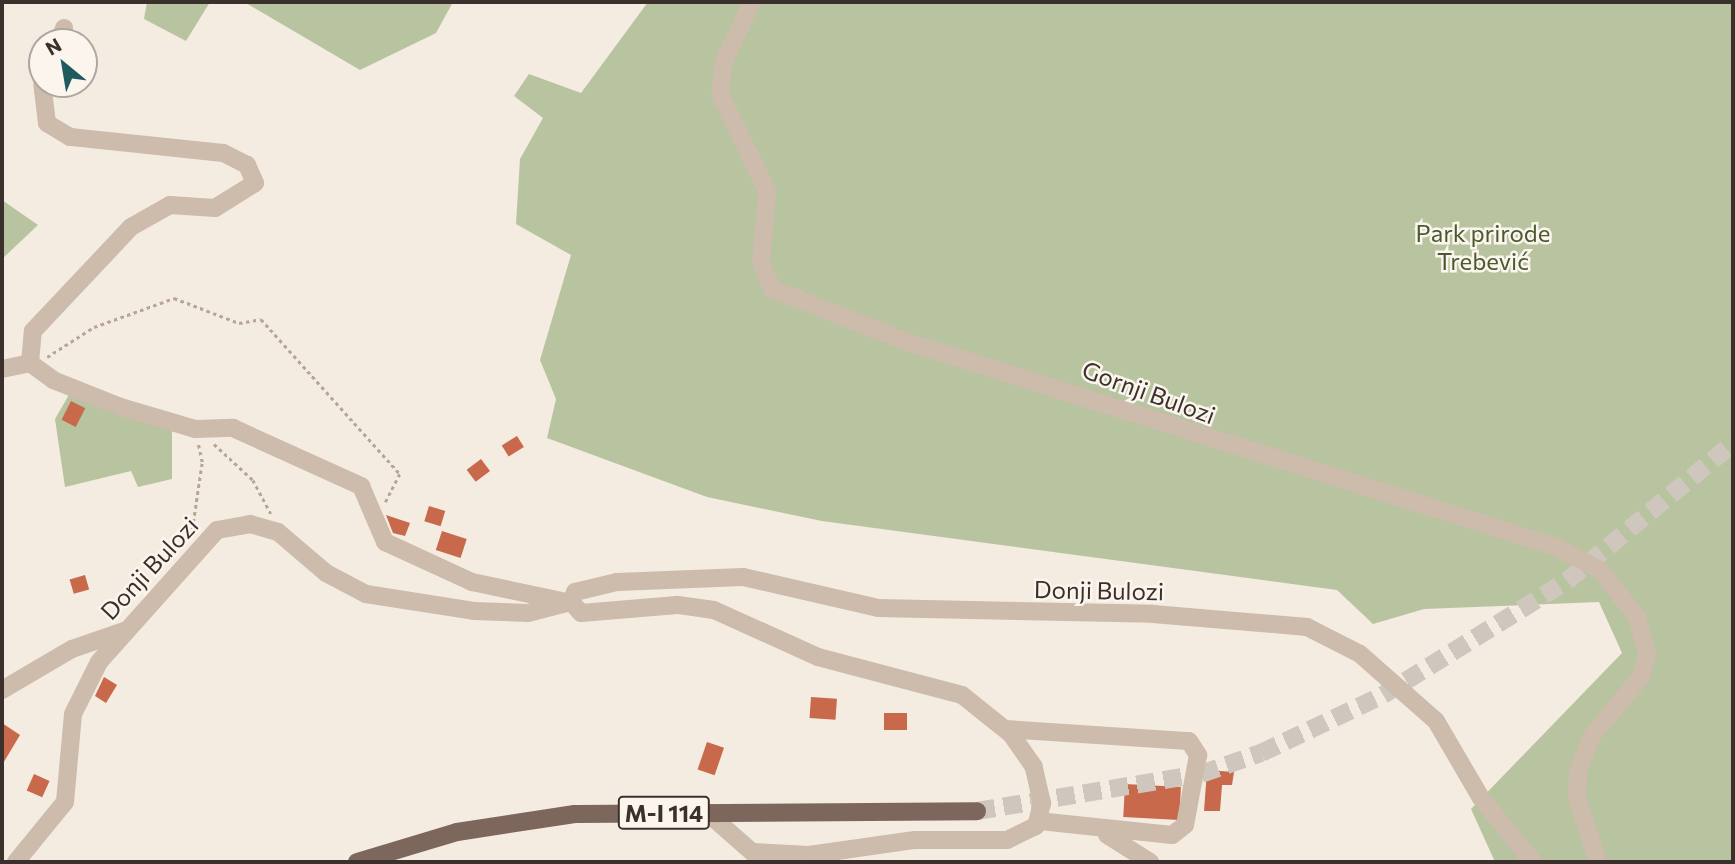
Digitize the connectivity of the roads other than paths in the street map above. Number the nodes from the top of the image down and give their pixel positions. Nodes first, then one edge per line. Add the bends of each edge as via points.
1 (752, 2) edge
2 (44, 98) edge
3 (29, 364) junction
4 (2, 369) edge
5 (570, 602) junction
6 (124, 631) junction
7 (2, 691) edge
8 (1006, 729) junction
9 (978, 811) tunnel mouth
10 (712, 816) junction
11 (1038, 821) junction
12 (1101, 831) junction
13 (822, 858) edge
14 (16, 862) edge
15 (357, 862) edge
16 (1150, 862) edge
17 (1532, 862) edge
18 (1598, 862) edge

1 - 18 street, Gornji Bulozi via 724,61 720,94 766,191 761,262 772,289 908,342 1589,560 1630,605 1646,635 1647,655 1641,677 1586,747 1577,798
2 - 3 street via 47,123 70,137 223,153 247,165 255,183 215,208 170,205 131,226 33,331
3 - 4 street
3 - 5 street via 105,401 195,429 233,428 361,486 385,542 450,574
5 - 6 street, Donji Bulozi via 528,613 474,611 366,594 326,573 278,532 231,524 192,556
5 - 8 street via 581,613 677,605 714,610 818,657 962,695
5 - 17 street, Donji Bulozi via 587,586 743,577 878,608 1153,614 1307,627 1360,654 1436,721 1481,798
6 - 7 street via 72,649
6 - 14 street, Donji Bulozi via 99,662 73,714 65,802
8 - 11 street via 1034,767 1042,803
8 - 12 street via 1195,747 1185,825 1160,837
9 - 10 main road, M-I 114
10 - 13 street via 752,852
10 - 15 main road, M-I 114 via 642,812 515,821 410,843
11 - 12 street
11 - 13 street via 1025,835 1007,840 902,841
12 - 16 street

